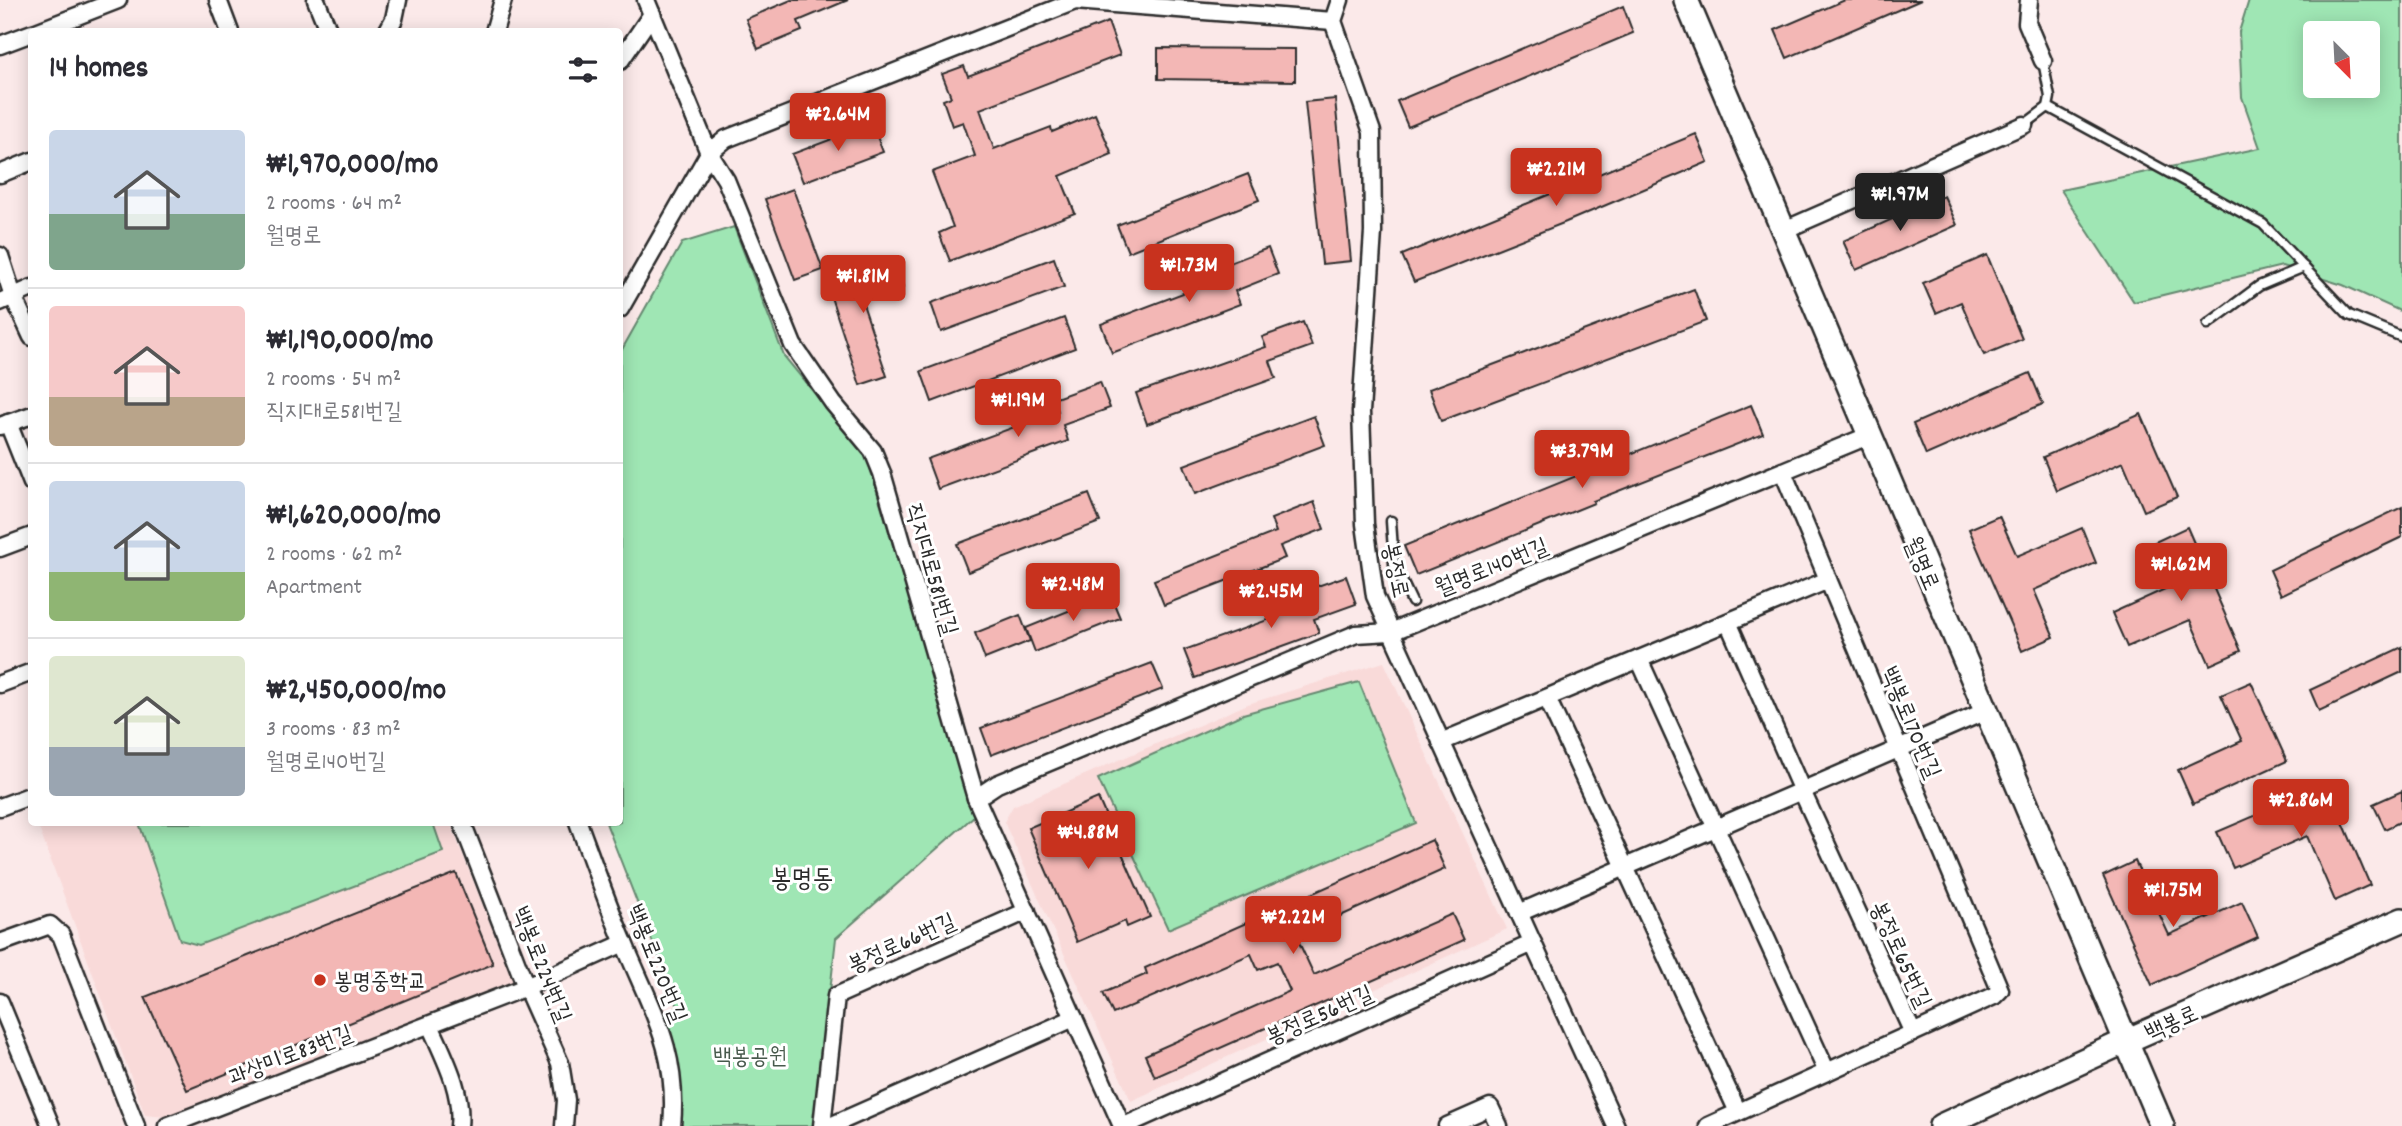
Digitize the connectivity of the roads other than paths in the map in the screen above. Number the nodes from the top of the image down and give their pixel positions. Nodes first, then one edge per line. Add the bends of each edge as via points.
1 (118, 0) edge
2 (218, 0) edge
3 (316, 0) edge
4 (398, 0) edge
5 (503, 0) edge
6 (1340, 0) edge
7 (1685, 0) edge
8 (2029, 0) edge
9 (1074, 1) edge
10 (649, 7) edge
11 (1333, 21) junction
12 (44, 28) edge
13 (228, 28) edge
14 (327, 28) edge
15 (389, 28) edge
16 (495, 28) edge
17 (28, 34) edge
18 (0, 45) edge
19 (623, 55) edge
20 (2043, 61) joint
21 (2048, 107) junction
22 (2024, 125) joint
23 (709, 153) junction
24 (28, 163) edge
25 (0, 174) edge
26 (1782, 231) junction
27 (0, 256) edge
28 (2304, 267) junction
29 (28, 290) edge
30 (7, 299) edge
31 (623, 304) edge
32 (2208, 324) dead end
33 (28, 331) edge
34 (2402, 337) edge
35 (28, 416) edge
36 (4, 424) edge
37 (1868, 436) junction
38 (1783, 471) junction
39 (28, 475) edge
40 (1391, 521) dead end
41 (28, 538) edge
42 (0, 548) edge
43 (1828, 580) junction
44 (1412, 602) dead end
45 (1728, 622) junction
46 (1391, 632) junction
47 (1639, 659) junction
48 (28, 674) edge
49 (0, 684) edge
50 (1548, 698) junction
51 (1986, 711) junction
52 (1441, 742) junction
53 (1899, 749) junction
54 (1802, 790) junction
55 (28, 796) edge
56 (976, 798) junction
57 (0, 807) edge
58 (464, 826) edge
59 (580, 826) edge
60 (1716, 828) junction
61 (1625, 867) junction
62 (1027, 911) junction
63 (1519, 913) junction
64 (2402, 920) edge
65 (0, 943) edge
66 (624, 943) junction
67 (1533, 943) junction
68 (526, 987) junction
69 (2000, 990) joint
70 (0, 1002) edge
71 (1074, 1018) junction
72 (430, 1025) junction
73 (1913, 1033) junction
74 (2126, 1041) junction
75 (1827, 1072) junction
76 (1738, 1112) junction
77 (51, 1126) edge
78 (136, 1126) edge
79 (167, 1126) edge
80 (459, 1126) edge
81 (564, 1126) edge
82 (672, 1126) edge
83 (822, 1126) edge
84 (830, 1126) edge
85 (1123, 1126) edge
86 (1447, 1126) edge
87 (1499, 1126) edge
88 (1616, 1126) edge
89 (1708, 1126) edge
90 (1941, 1126) edge
91 (2162, 1126) edge

1 - 12 street
2 - 13 street
3 - 14 street
4 - 15 street
5 - 16 street
6 - 11 street
7 - 26 street, 월명로
8 - 20 street via 2026,23
9 - 11 street
9 - 23 street via 726,139
10 - 19 street
10 - 23 street, 직지대로581번길
11 - 46 street, 봉정로 via 1372,132 1373,232 1362,412 1365,524 1375,596
17 - 18 street
20 - 21 lane
21 - 22 lane
21 - 28 lane via 2263,224
22 - 26 street
23 - 31 street
23 - 56 street, 직지대로581번길 via 726,180 793,345 873,451
24 - 25 street
26 - 37 street, 월명로
27 - 30 street
28 - 32 lane via 2259,286
28 - 34 lane via 2349,315
29 - 30 street
30 - 33 street
35 - 36 street
36 - 39 street
37 - 38 street, 월명로140번길
37 - 51 street, 월명로
38 - 43 street, 백봉로170번길
38 - 46 street, 월명로140번길
40 - 44 lane via 1394,564
41 - 42 street
43 - 45 street
43 - 53 street, 백봉로170번길
45 - 47 street
45 - 54 street, 봉정로65번길
46 - 52 street, 봉정로
46 - 56 street, 월명로140번길 via 1356,634 997,784
47 - 50 street
47 - 60 street
48 - 49 street
50 - 52 street
50 - 61 street
51 - 53 street
51 - 74 street, 월명로
52 - 63 street, 봉정로
53 - 54 street
53 - 69 street, 백봉로170번길
54 - 60 street
54 - 73 street, 봉정로65번길
55 - 57 street
56 - 62 street, 직지대로581번길
58 - 68 street, 백봉로224번길
59 - 66 street, 백봉로220번길
60 - 61 street
60 - 75 street
61 - 63 street
61 - 76 street
62 - 71 street, 직지대로581번길
62 - 83 street, 봉정로66번길 via 836,996
63 - 67 street, 봉정로
64 - 74 street, 백봉로
65 - 78 street via 50,925 61,935
66 - 68 street, 과상미로83번길
66 - 82 street, 백봉로220번길 via 665,1038 672,1077
67 - 85 street, 봉정로56번길
67 - 88 street, 봉정로
68 - 72 street, 과상미로83번길
68 - 81 street, 백봉로224번길 via 560,1063 566,1100
69 - 73 street, 봉정로65번길
70 - 77 street
71 - 84 street
71 - 85 street, 직지대로581번길
72 - 79 street, 과상미로83번길
72 - 80 street via 453,1080
73 - 75 street, 봉정로65번길
74 - 90 street, 백봉로
74 - 91 street, 월명로
75 - 76 street, 봉정로65번길
76 - 89 street, 봉정로65번길
86 - 87 street via 1490,1107

